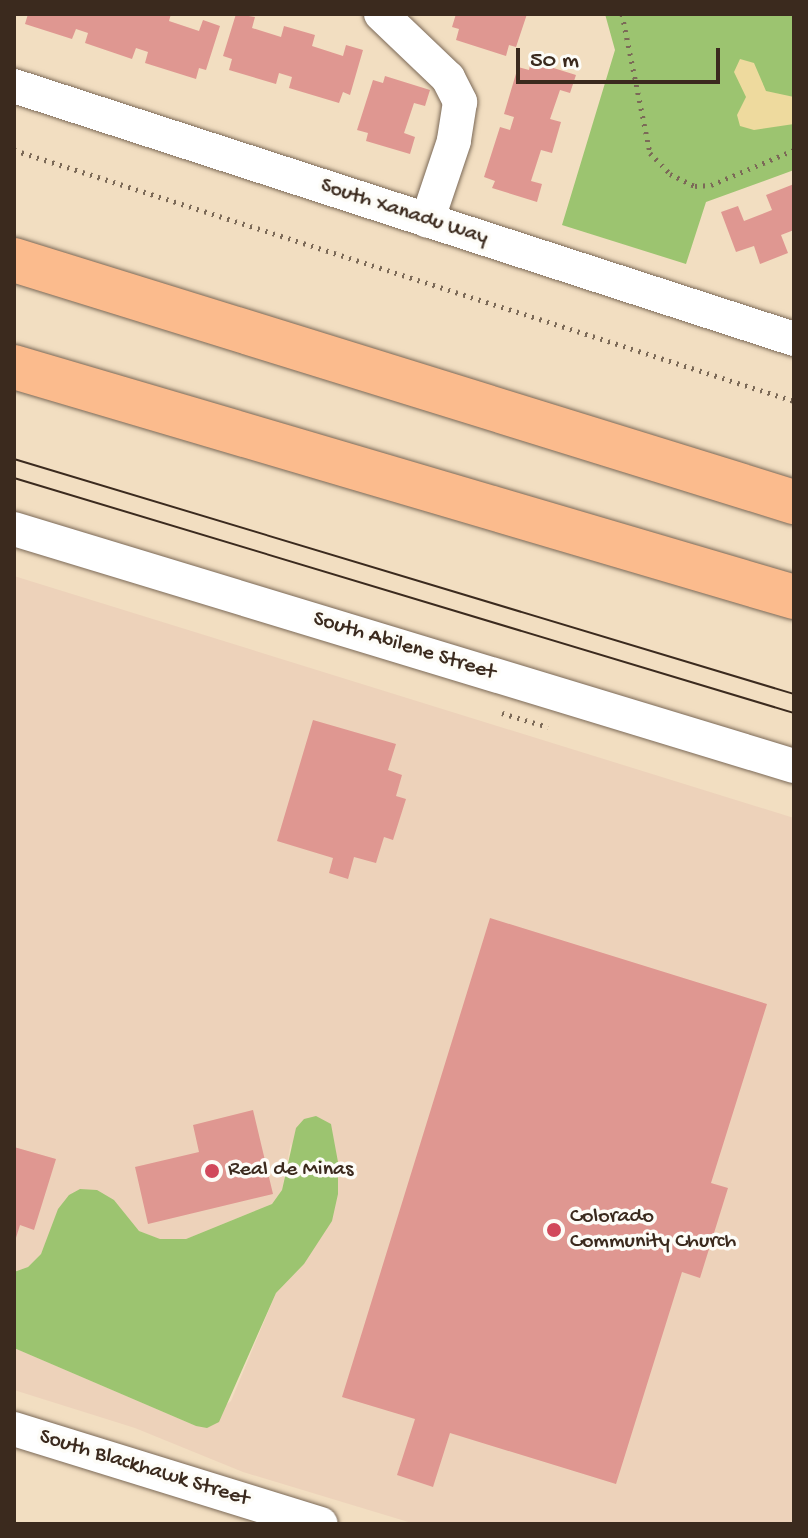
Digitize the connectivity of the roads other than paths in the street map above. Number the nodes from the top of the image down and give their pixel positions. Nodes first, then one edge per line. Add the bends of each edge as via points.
1 (381, 14) edge
2 (14, 86) edge
3 (427, 221) junction
4 (14, 251) edge
5 (14, 260) edge
6 (140, 298) junction
7 (794, 339) edge
8 (14, 367) edge
9 (14, 392) edge
10 (445, 493) junction
11 (794, 502) edge
12 (14, 529) edge
13 (794, 597) edge
14 (794, 766) edge
15 (14, 1429) edge
16 (321, 1524) edge

1 - 3 street via 448,78 460,102 454,141
2 - 3 street, South Xanadu Way
3 - 7 street, South Xanadu Way
4 - 6 highway
5 - 6 highway
6 - 11 highway
8 - 10 highway
9 - 10 highway
10 - 13 highway
12 - 14 street, South Abilene Street
15 - 16 street, South Blackhawk Street

